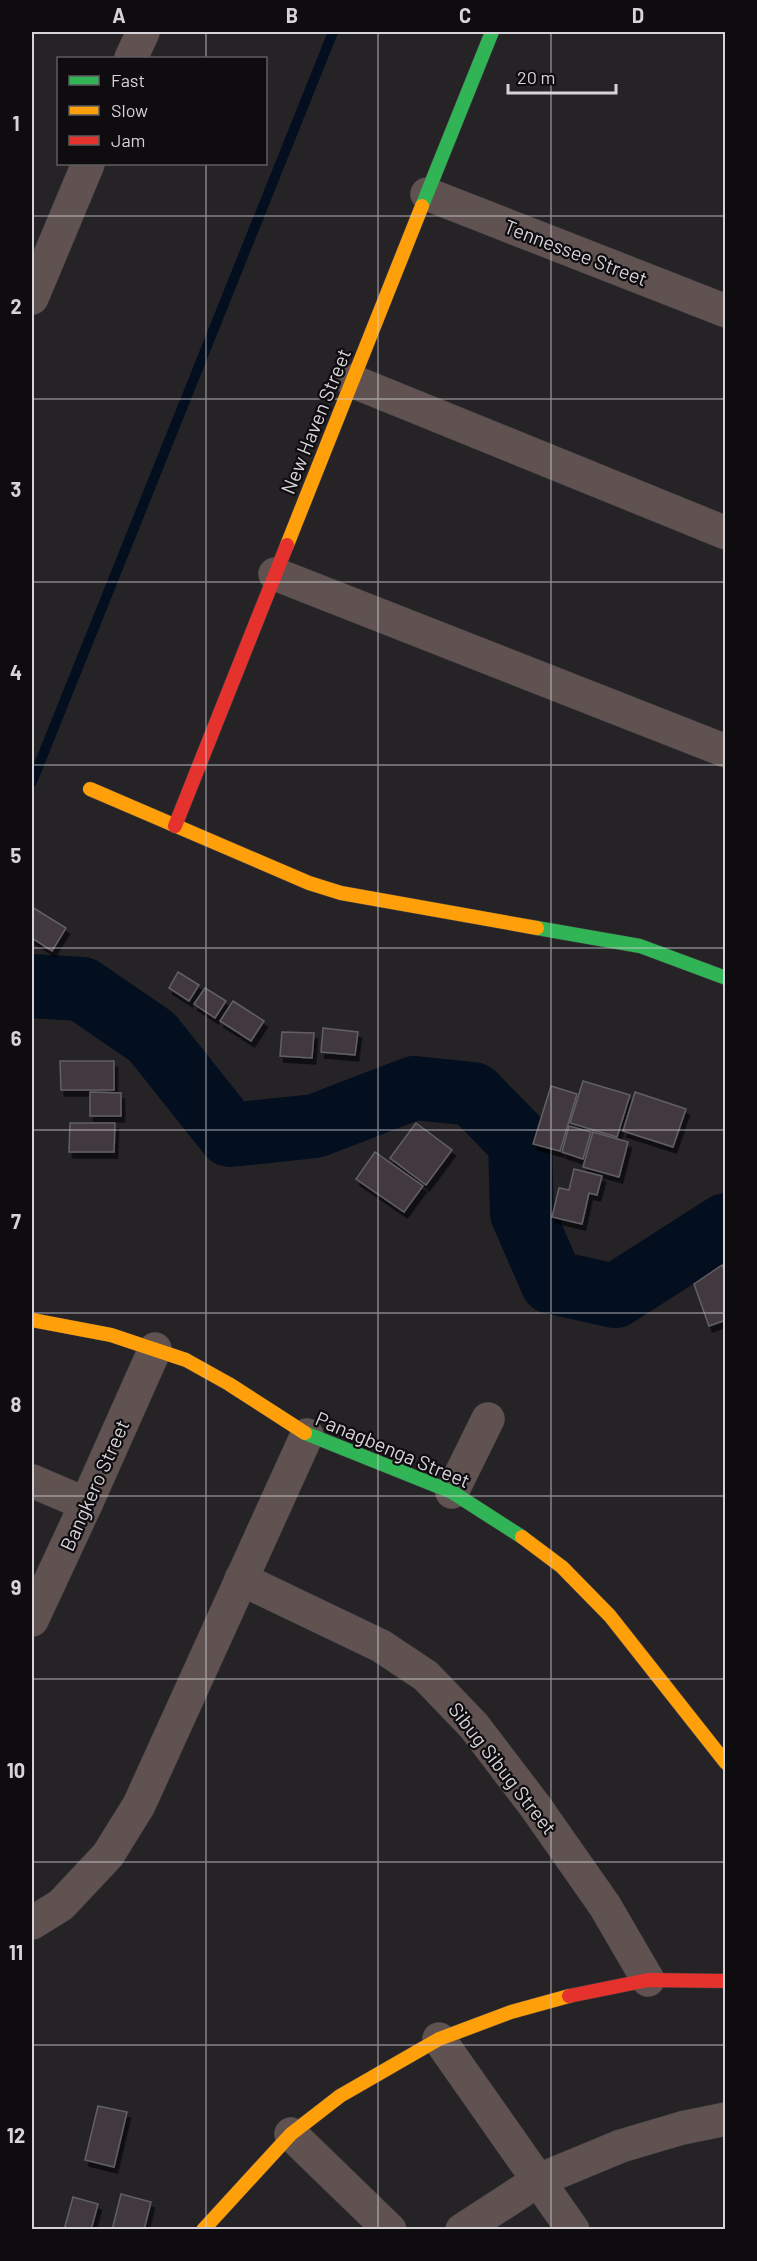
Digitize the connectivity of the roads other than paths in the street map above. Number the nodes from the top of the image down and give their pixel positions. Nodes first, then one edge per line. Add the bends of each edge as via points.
1 (143, 32) edge
2 (492, 32) edge
3 (131, 57) edge
4 (88, 165) edge
5 (427, 194) junction
6 (32, 298) edge
7 (726, 311) edge
8 (352, 381) junction
9 (726, 533) edge
10 (275, 574) junction
11 (726, 752) edge
12 (90, 789) dead end
13 (175, 826) junction
14 (726, 978) edge
15 (32, 1320) edge
16 (155, 1348) junction
17 (488, 1419) dead end
18 (307, 1435) junction
19 (32, 1481) edge
20 (452, 1492) junction
21 (86, 1504) junction
22 (241, 1579) junction
23 (32, 1620) edge
24 (726, 1763) edge
25 (32, 1923) edge
26 (648, 1980) junction
27 (726, 1981) edge
28 (439, 2039) junction
29 (726, 2119) edge
30 (291, 2134) junction
31 (539, 2180) junction
32 (202, 2229) edge
33 (390, 2229) edge
34 (462, 2229) edge
35 (573, 2229) edge

1 - 3 street
2 - 5 street, New Haven Street
4 - 6 street
5 - 7 street, Tennessee Street
5 - 8 street, New Haven Street
8 - 9 street
8 - 10 street, New Haven Street
10 - 11 street
10 - 13 street, New Haven Street
12 - 13 street
13 - 14 street via 309,883 340,892 639,946
15 - 16 street, Panagbenga Street
16 - 18 street, Panagbenga Street via 229,1384
16 - 21 street, Bangkero Street
17 - 20 street
18 - 20 street, Panagbenga Street
18 - 22 street
19 - 21 street
20 - 24 street, Panagbenga Street via 510,1528 562,1568 610,1616
21 - 23 street, Bangkero Street
22 - 25 street via 139,1805 108,1855 61,1905
22 - 26 street, Sibug Sibug Street via 381,1646 426,1676 474,1726 535,1806 605,1906
26 - 27 street
26 - 28 street via 571,1995
28 - 30 street via 340,2096
28 - 31 street
29 - 31 street via 621,2146
30 - 32 street
30 - 33 street
31 - 34 street
31 - 35 street

